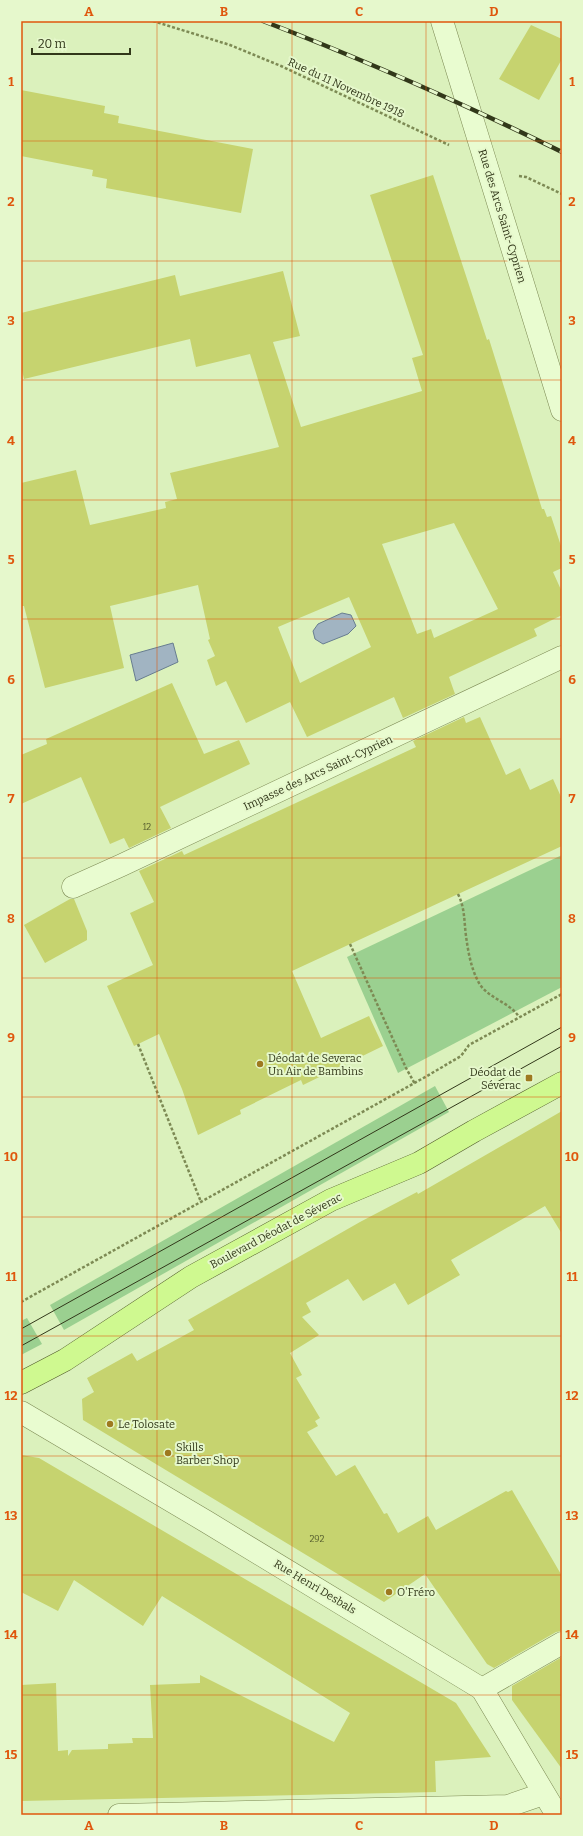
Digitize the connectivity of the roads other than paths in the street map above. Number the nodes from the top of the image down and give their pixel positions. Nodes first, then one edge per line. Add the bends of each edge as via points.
1 (442, 21) edge
2 (562, 410) edge
3 (562, 657) edge
4 (73, 887) dead end
5 (562, 1083) edge
6 (21, 1383) edge
7 (21, 1412) edge
8 (562, 1643) edge
9 (482, 1689) junction
10 (543, 1794) junction
11 (119, 1815) edge
12 (557, 1815) edge

1 - 2 street, Rue des Arcs Saint-Cyprien
3 - 4 street, Impasse des Arcs Saint-Cyprien
5 - 6 main road, Boulevard Déodat de Séverac via 419,1163 331,1200 191,1277 65,1360
7 - 9 street, Rue Henri Desbals
8 - 9 street
9 - 10 street, Rue Henri Desbals
10 - 11 street via 508,1806
10 - 12 street, Rue Henri Desbals

